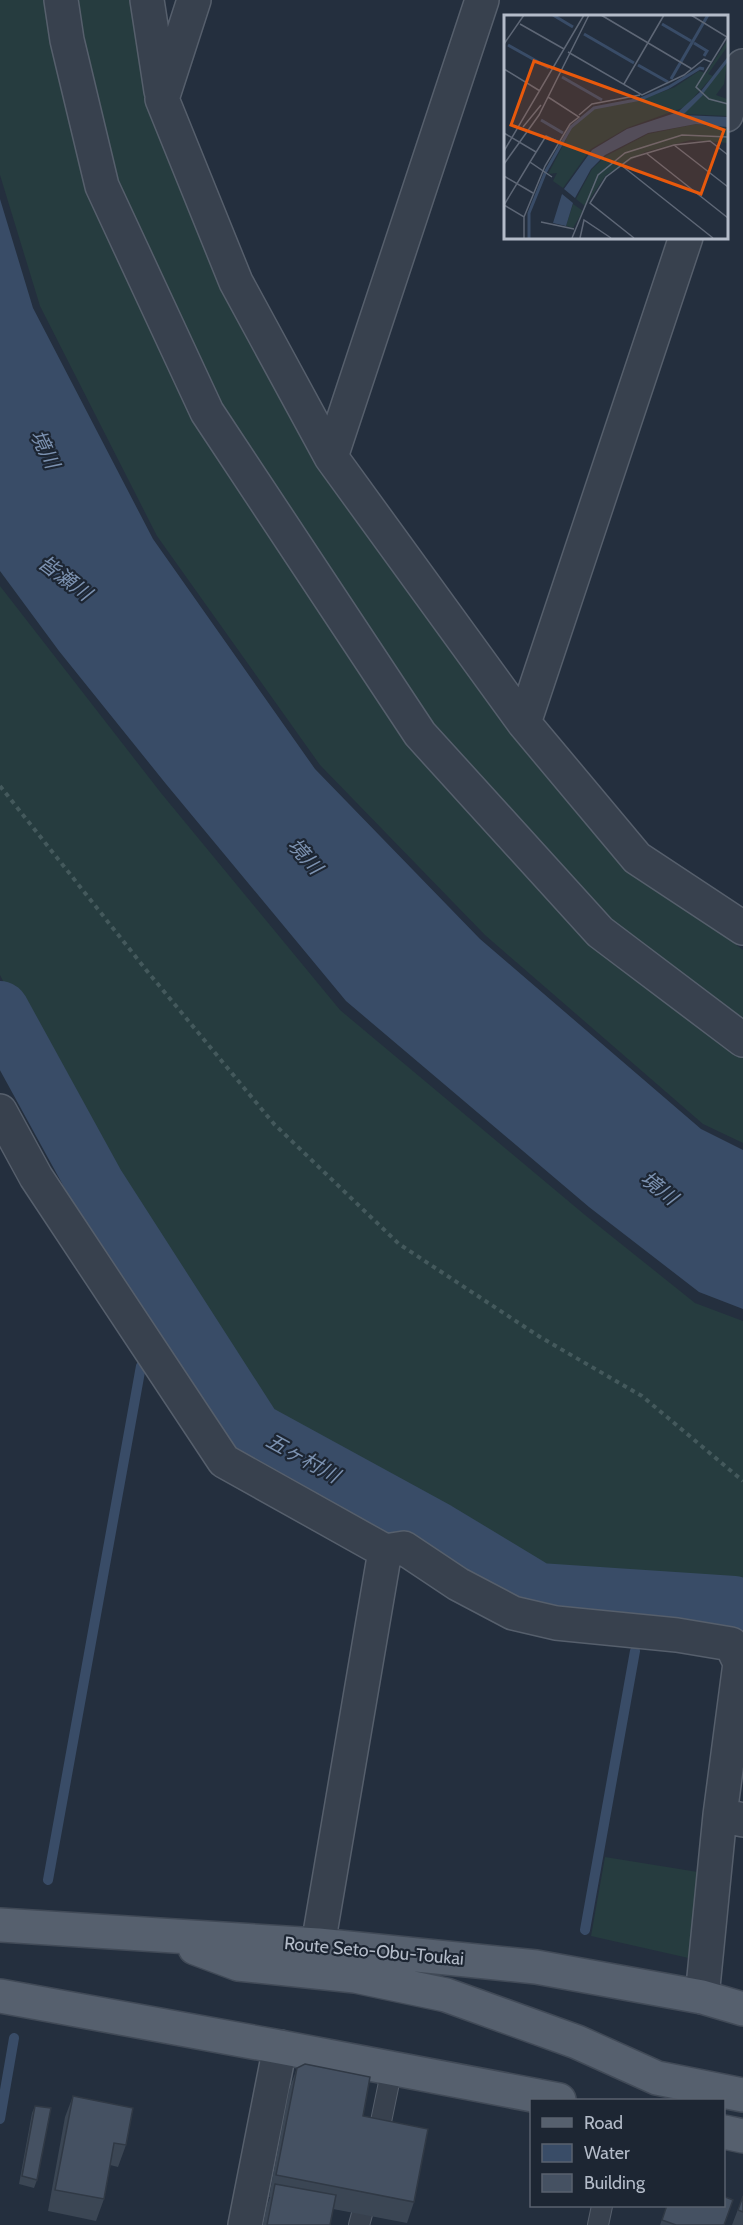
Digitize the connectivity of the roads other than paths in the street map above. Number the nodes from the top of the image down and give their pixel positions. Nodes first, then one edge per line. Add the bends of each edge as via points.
1 (61, 0) edge
2 (147, 0) edge
3 (194, 0) edge
4 (482, 0) edge
5 (743, 66) edge
6 (162, 99) junction
7 (728, 109) edge
8 (686, 238) edge
9 (331, 457) junction
10 (524, 723) junction
11 (743, 928) edge
12 (743, 1040) edge
13 (0, 1111) edge
14 (386, 1551) junction
15 (741, 1663) edge
16 (732, 1818) edge
17 (0, 1925) edge
18 (159, 1936) junction
19 (318, 1945) junction
20 (0, 1996) edge
21 (702, 1997) junction
22 (743, 2009) edge
23 (280, 2047) junction
24 (392, 2068) junction
25 (743, 2095) edge
26 (554, 2099) edge
27 (725, 2132) edge
28 (743, 2136) edge
29 (377, 2141) edge
30 (602, 2207) edge
31 (245, 2225) edge
32 (598, 2225) edge

1 - 12 street via 102,186 207,412 420,734 600,932
2 - 6 street
3 - 6 street
4 - 9 street
5 - 7 street
6 - 9 street via 236,282
8 - 10 street
9 - 10 street
10 - 11 street via 637,858
13 - 14 street via 36,1177 224,1461
14 - 15 street via 404,1548 458,1584 513,1613 556,1623 731,1644
14 - 19 street
15 - 16 street
16 - 21 street
17 - 18 main road, Route Seto-Obu-Toukai
18 - 19 main road, Route Seto-Obu-Toukai
18 - 25 main road via 238,1964 355,1976 446,1995 577,2042 657,2078
19 - 21 main road, Route Seto-Obu-Toukai via 536,1967
20 - 23 main road
21 - 22 main road, Route Seto-Obu-Toukai
23 - 24 main road
23 - 31 street
24 - 26 main road
24 - 29 lane
27 - 28 main road
30 - 32 lane

